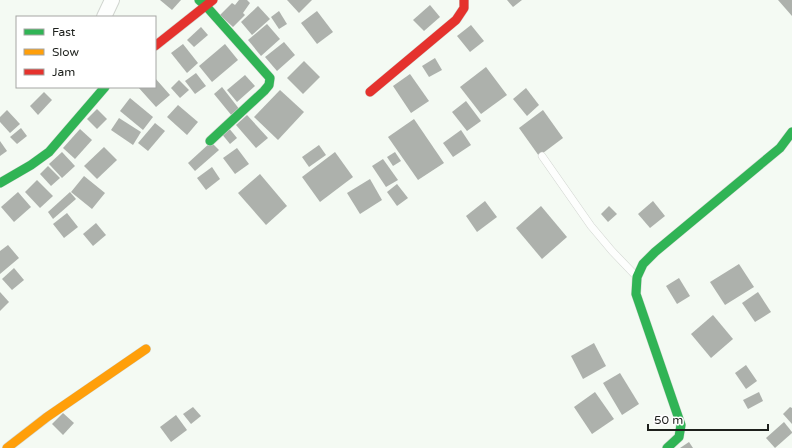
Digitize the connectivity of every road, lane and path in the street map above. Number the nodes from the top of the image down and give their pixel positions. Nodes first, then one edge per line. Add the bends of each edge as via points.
1 (112, 0) edge
2 (464, 0) edge
3 (206, 2) edge
4 (104, 16) edge
5 (156, 45) edge
6 (104, 88) edge
7 (370, 92) dead end
8 (792, 132) edge
9 (210, 142) dead end
10 (542, 156) dead end
11 (0, 183) edge
12 (637, 277) junction
13 (146, 349) dead end
14 (7, 448) edge
15 (667, 448) edge

1 - 4 street
2 - 7 street via 463,11 456,20
3 - 5 street
3 - 9 street via 270,78 269,85 264,91
6 - 11 street via 49,152
8 - 12 street via 780,148 655,252 643,264
10 - 12 lane via 591,226
12 - 15 street via 636,294 681,425 679,437
13 - 14 street via 47,417

